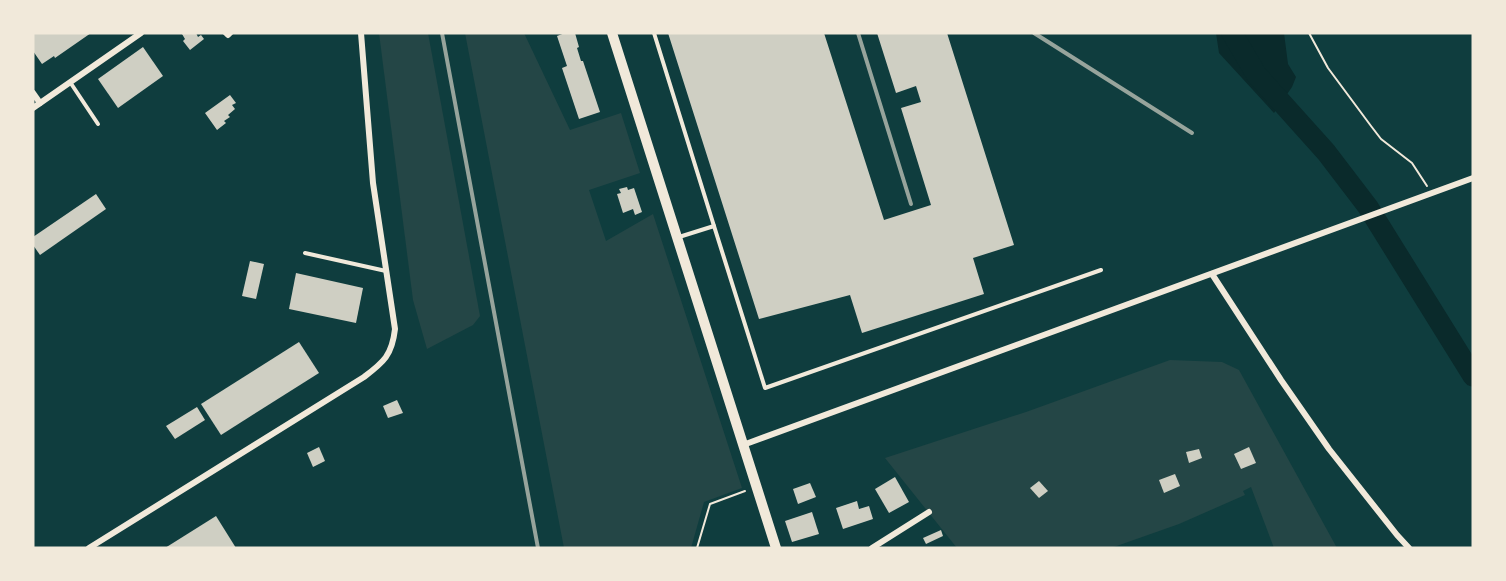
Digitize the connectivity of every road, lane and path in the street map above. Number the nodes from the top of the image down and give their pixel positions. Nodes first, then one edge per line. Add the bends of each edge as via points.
1 (141, 33) edge
2 (361, 33) edge
3 (612, 33) edge
4 (654, 33) edge
5 (1309, 33) edge
6 (70, 82) junction
7 (33, 93) edge
8 (40, 103) junction
9 (33, 108) edge
10 (98, 124) dead end
11 (1473, 178) edge
12 (1430, 194) junction
13 (714, 226) junction
14 (678, 238) junction
15 (305, 253) dead end
16 (1101, 270) dead end
17 (386, 271) junction
18 (1212, 274) junction
19 (743, 445) junction
20 (756, 487) junction
21 (929, 512) dead end
22 (89, 548) edge
23 (697, 548) edge
24 (776, 548) edge
25 (872, 548) edge
26 (1409, 548) edge

1 - 6 street
2 - 17 street via 373,183
3 - 14 main road
4 - 13 lane
5 - 12 path via 1328,68 1371,126 1412,163
6 - 8 street
6 - 10 lane
7 - 8 street
8 - 9 street
11 - 12 street
12 - 18 street
13 - 14 lane
13 - 16 lane via 765,388
14 - 19 main road
15 - 17 lane
17 - 22 street via 395,329 393,345 379,365
18 - 19 street
18 - 26 street via 1329,449
19 - 20 main road
20 - 23 path via 710,504
20 - 24 main road
21 - 25 street

